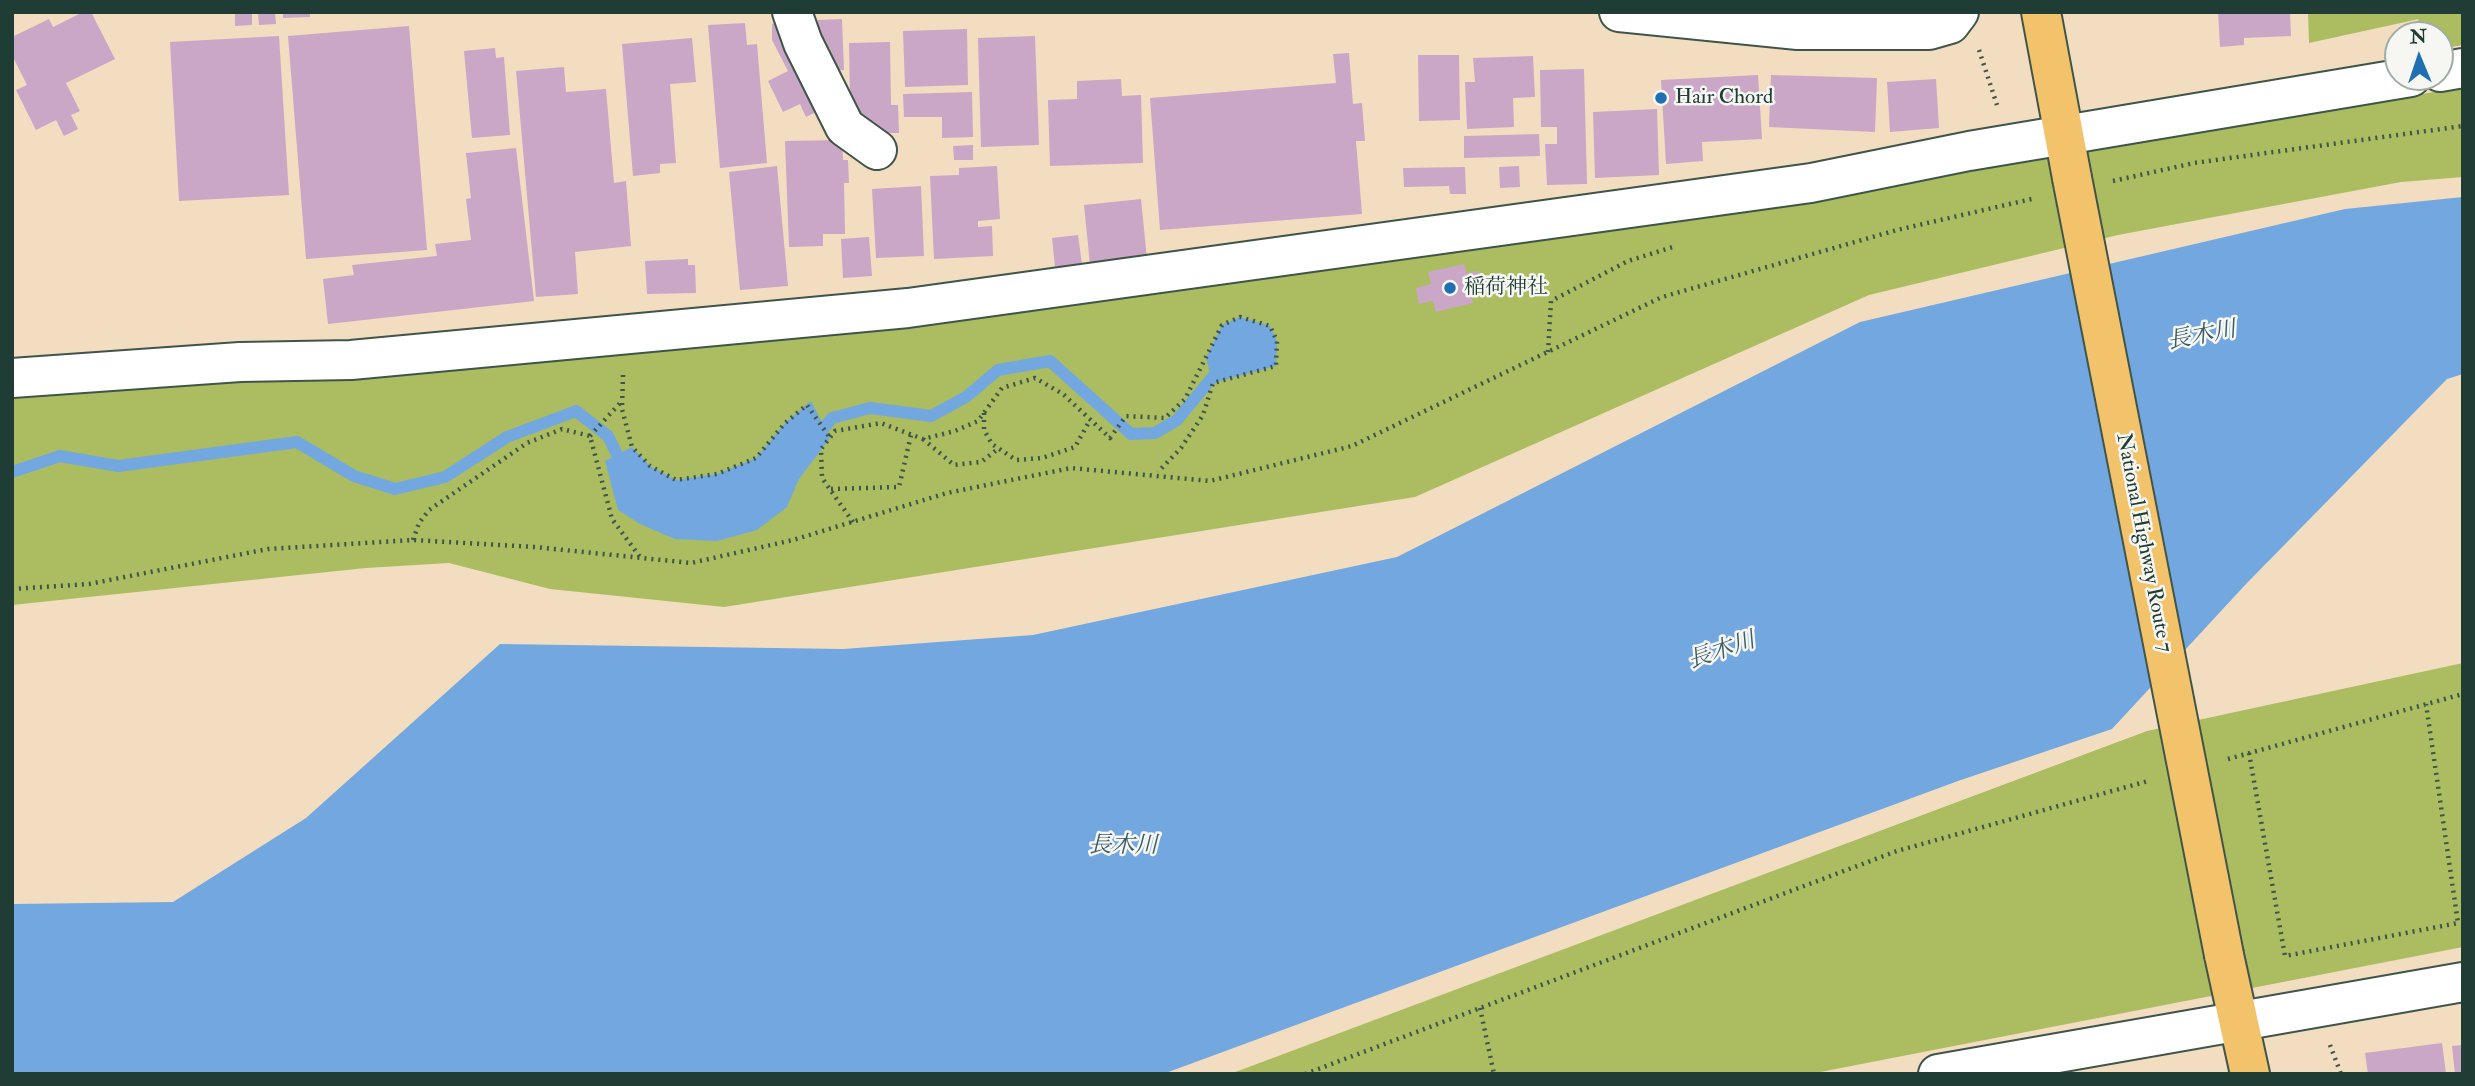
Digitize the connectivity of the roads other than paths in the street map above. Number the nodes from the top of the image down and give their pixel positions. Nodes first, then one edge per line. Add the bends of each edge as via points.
1 (792, 12) edge
2 (1619, 12) edge
3 (2040, 12) edge
4 (1967, 24) edge
5 (2384, 82) edge
6 (2063, 135) junction
7 (877, 150) dead end
8 (12, 378) edge
9 (2463, 982) edge
10 (2238, 1023) junction
11 (1938, 1074) edge
12 (2250, 1074) edge

1 - 7 street via 845,127
2 - 4 street via 1798,30 1929,30
3 - 6 highway, National Highway Route 7
5 - 6 street
6 - 8 street via 1811,183 908,307 351,360 240,362
6 - 10 highway, National Highway Route 7, bridge
9 - 10 street
10 - 11 street
10 - 12 highway, National Highway Route 7

